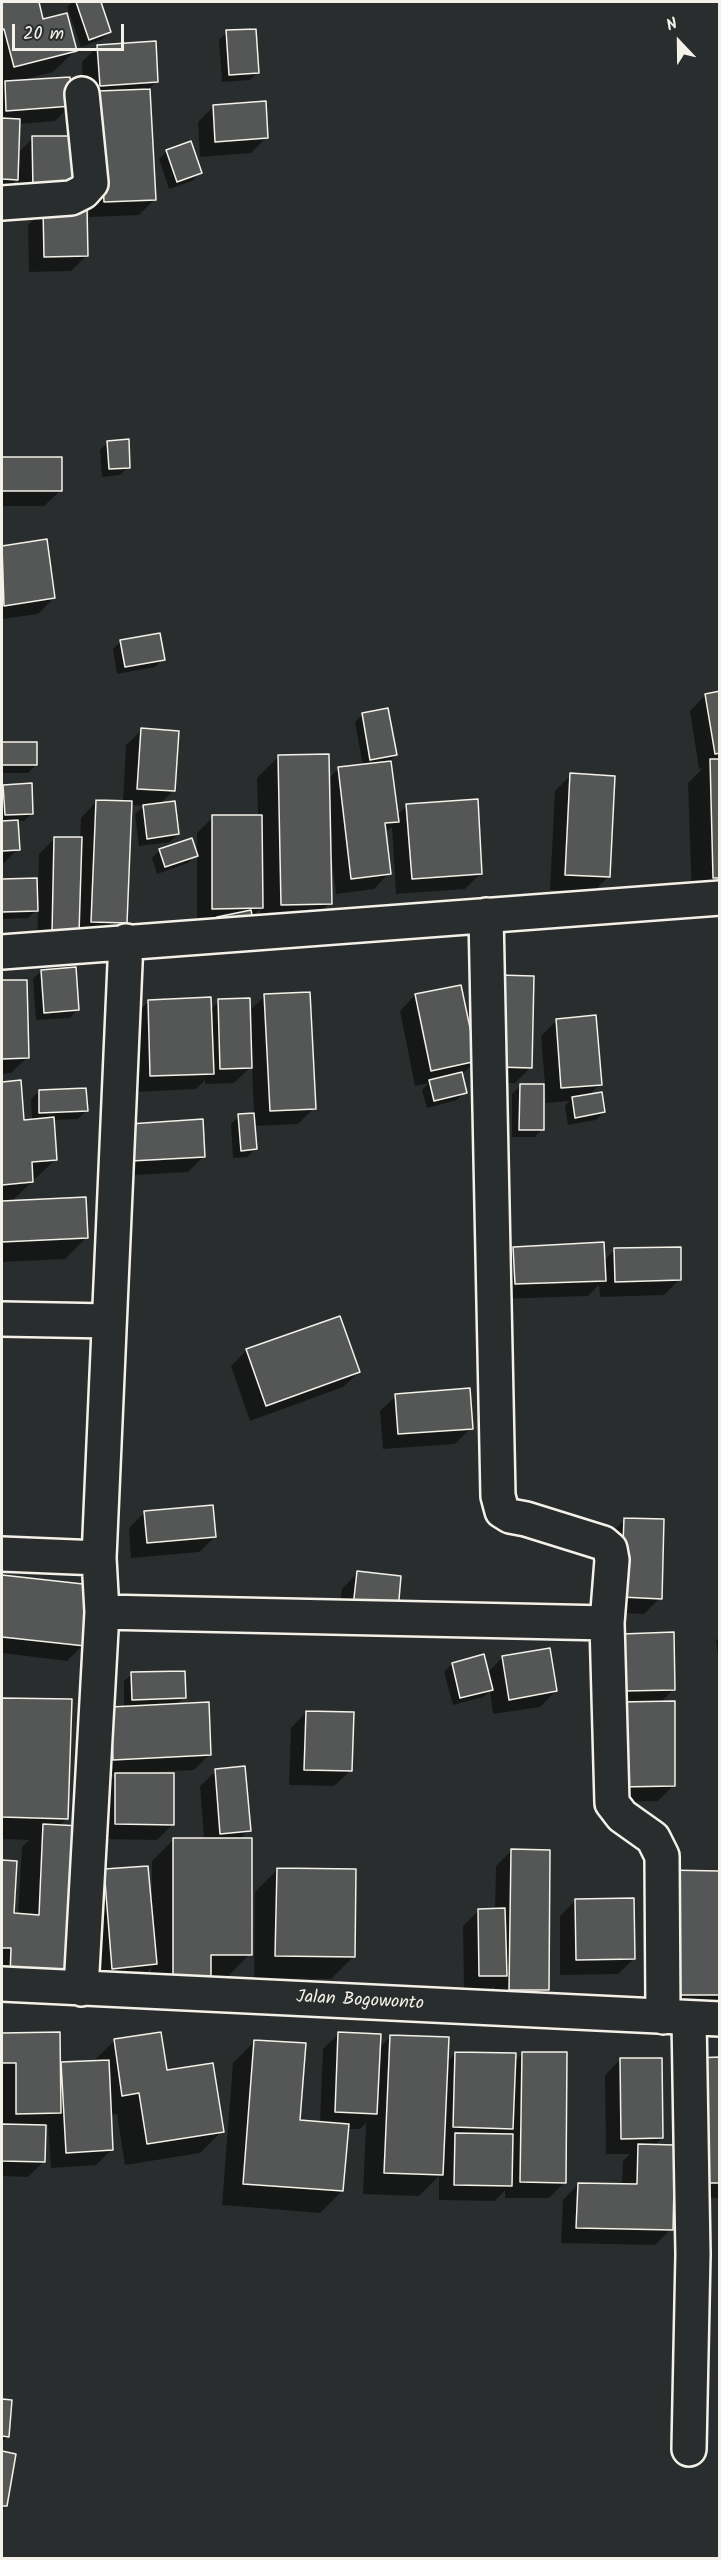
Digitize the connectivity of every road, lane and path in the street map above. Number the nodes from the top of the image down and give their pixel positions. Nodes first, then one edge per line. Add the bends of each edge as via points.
1 (82, 94) dead end
2 (2, 203) edge
3 (720, 898) edge
4 (486, 915) junction
5 (126, 941) junction
6 (2, 952) edge
7 (2, 1319) edge
8 (109, 1321) junction
9 (2, 1554) edge
10 (99, 1558) junction
11 (102, 1612) junction
12 (607, 1623) junction
13 (2, 1984) edge
14 (81, 1989) junction
15 (691, 2018) edge
16 (689, 2449) dead end

1 - 2 street via 91,183 71,198
3 - 4 street
4 - 5 street
4 - 12 street via 498,1496 502,1511 510,1516 603,1543 610,1549
5 - 6 street
5 - 8 street
7 - 8 street
8 - 10 street
9 - 10 street
10 - 11 street
11 - 12 street
11 - 14 street
12 - 15 street via 612,1803 622,1816 653,1838 662,1856
13 - 14 street, Jalan Bogowonto
14 - 15 street, Jalan Bogowonto
15 - 16 street via 693,2254

